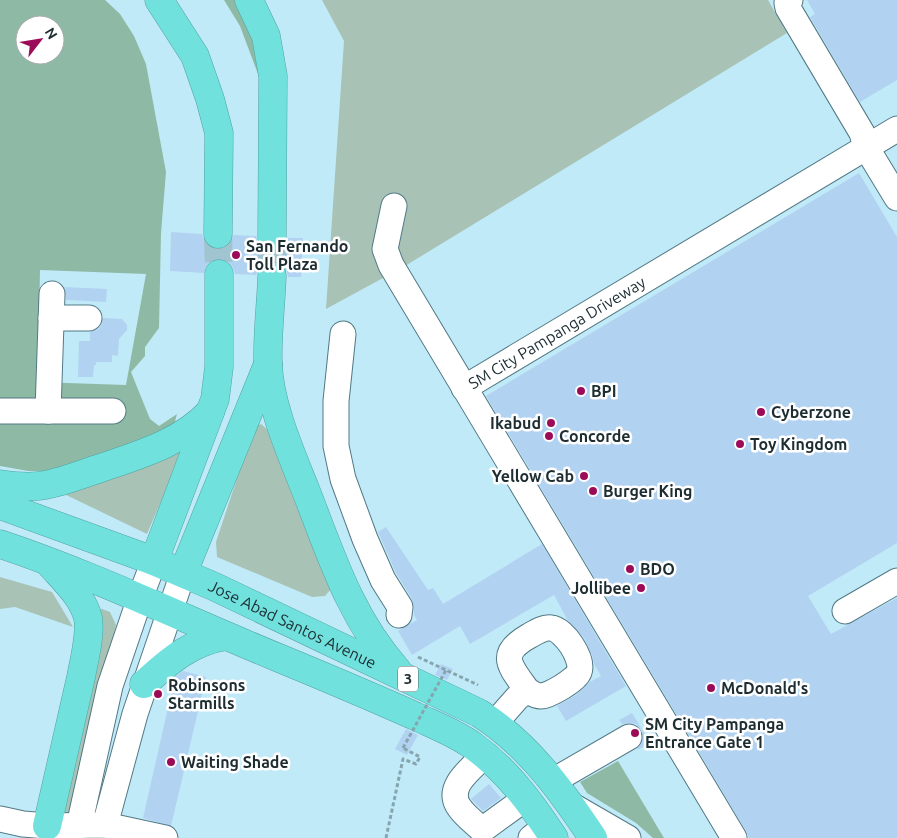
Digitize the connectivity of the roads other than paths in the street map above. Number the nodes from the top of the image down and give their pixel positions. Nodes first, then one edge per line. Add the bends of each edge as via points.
1 (159, 0) edge
2 (249, 0) edge
3 (790, 0) edge
4 (897, 129) edge
5 (866, 147) junction
6 (897, 198) edge
7 (394, 206) dead end
8 (218, 234) tunnel mouth
9 (272, 237) tunnel mouth
10 (218, 274) tunnel mouth
11 (272, 276) tunnel mouth
12 (89, 318) dead end
13 (343, 334) dead end
14 (268, 364) junction
15 (464, 388) junction
16 (0, 411) edge
17 (48, 411) junction
18 (113, 411) dead end
19 (211, 411) junction
20 (0, 484) edge
21 (0, 505) edge
22 (0, 544) edge
23 (45, 559) junction
24 (154, 561) junction
25 (183, 573) junction
26 (897, 581) edge
27 (140, 598) junction
28 (170, 612) junction
29 (845, 612) dead end
30 (399, 615) dead end
31 (226, 636) junction
32 (411, 667) junction
33 (144, 684) junction
34 (527, 690) dead end
35 (495, 723) junction
36 (644, 728) junction
37 (486, 755) junction
38 (553, 781) junction
39 (526, 798) junction
40 (571, 805) junction
41 (0, 819) edge
42 (105, 825) junction
43 (47, 826) junction
44 (79, 826) junction
45 (544, 834) edge
46 (164, 838) edge
47 (593, 838) edge
48 (628, 838) edge
49 (734, 838) edge

1 - 8 highway via 194,56 219,133
2 - 9 highway via 266,36 273,76
3 - 5 street via 788,8 862,133
4 - 5 street, SM City Pampanga Driveway
5 - 6 street
5 - 15 street, SM City Pampanga Driveway
7 - 15 street via 385,249 391,265
10 - 19 highway via 219,366
11 - 14 highway
12 - 17 street via 52,306
13 - 30 street via 336,401 336,446 343,479 365,539 400,607
14 - 25 highway
14 - 32 highway via 287,442 354,609 377,646
15 - 36 street, SM City Pampanga Driveway
16 - 17 street
17 - 18 street
19 - 20 highway via 199,424 168,444 67,480 38,486
19 - 24 highway
21 - 24 highway, Jose Abad Santos Avenue / 3
22 - 23 highway, Jose Abad Santos Avenue / 3
23 - 27 highway, Jose Abad Santos Avenue / 3
23 - 43 highway via 78,596 88,619 81,677
24 - 25 highway, Jose Abad Santos Avenue / 3
24 - 27 street
25 - 28 street
25 - 32 highway, Jose Abad Santos Avenue / 3
26 - 29 street
27 - 28 highway, Jose Abad Santos Avenue / 3
27 - 44 street via 110,686
28 - 31 highway, Jose Abad Santos Avenue / 3
28 - 33 street
31 - 33 highway via 185,650
31 - 37 highway, Jose Abad Santos Avenue / 3 via 381,700 456,736
32 - 35 highway, Jose Abad Santos Avenue / 3
33 - 42 street
34 - 35 street
35 - 38 highway, Jose Abad Santos Avenue / 3 via 528,752
36 - 38 street
36 - 49 street, SM City Pampanga Driveway
37 - 39 highway, Jose Abad Santos Avenue / 3
37 - 39 street via 455,789 459,807 482,830
38 - 40 highway, Jose Abad Santos Avenue / 3
39 - 45 highway, Jose Abad Santos Avenue / 3
40 - 47 highway, Jose Abad Santos Avenue / 3
40 - 48 street
41 - 43 street
42 - 44 street
42 - 46 street
43 - 44 street

